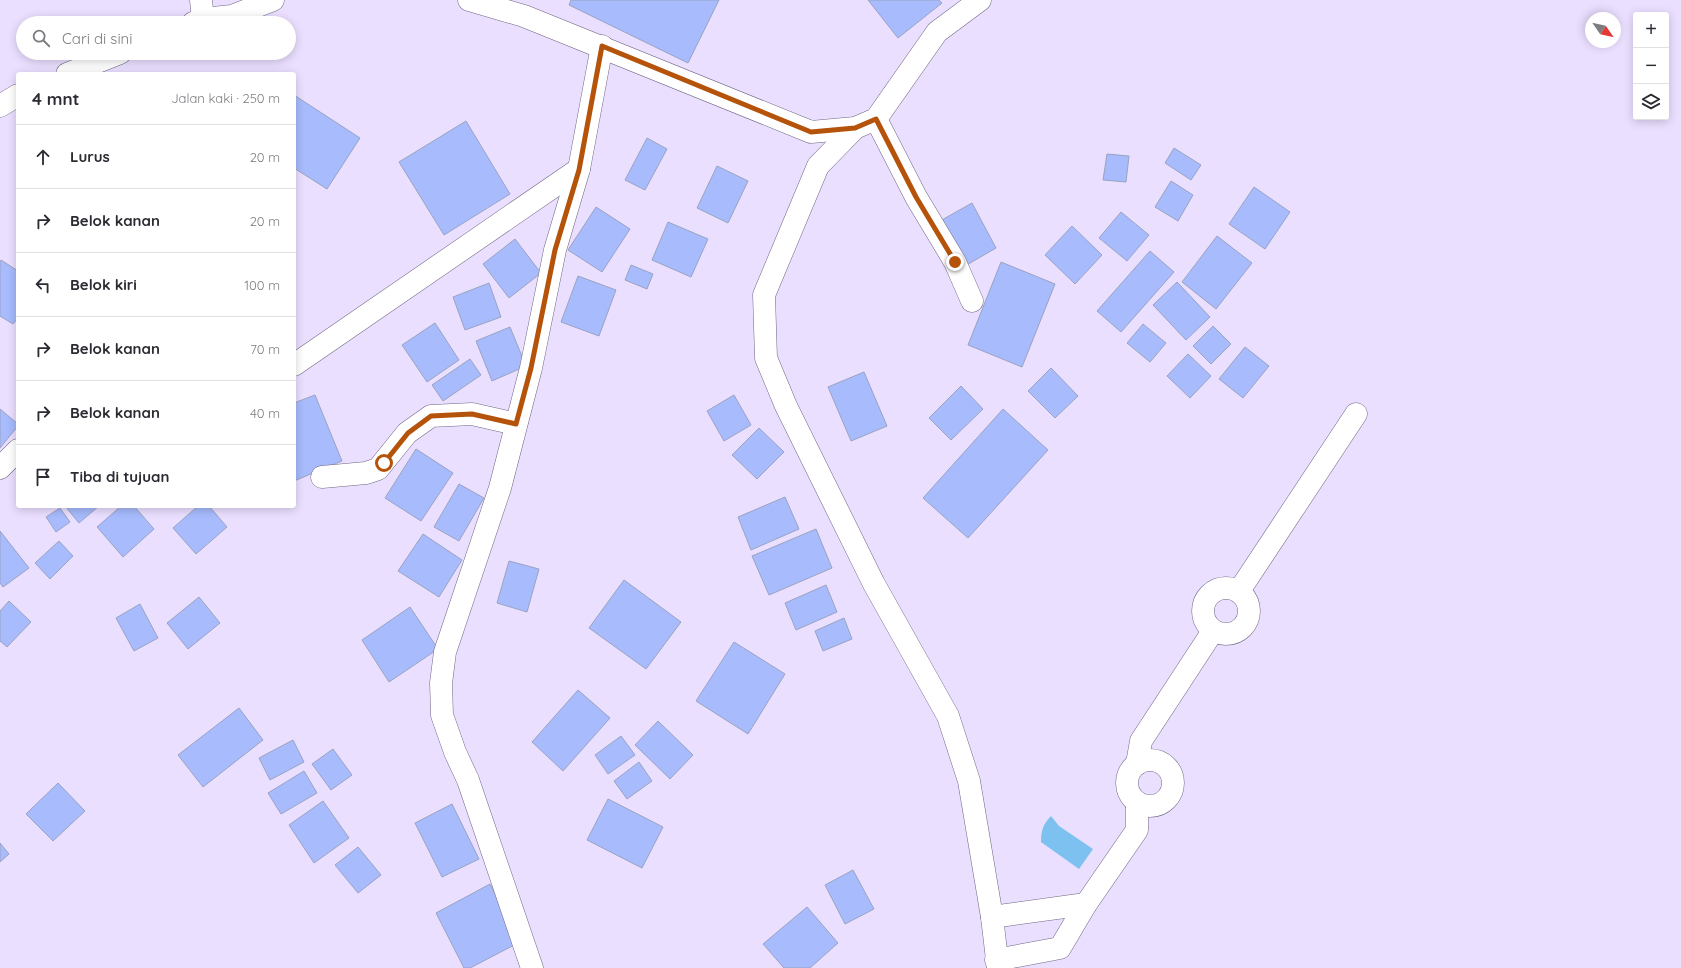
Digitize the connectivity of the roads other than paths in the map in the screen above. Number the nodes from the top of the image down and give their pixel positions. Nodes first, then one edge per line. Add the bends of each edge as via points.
1 (273, 0) edge
2 (469, 0) edge
3 (980, 0) edge
4 (199, 14) edge
5 (602, 46) junction
6 (102, 60) edge
7 (72, 72) edge
8 (16, 96) edge
9 (0, 106) edge
10 (876, 119) junction
11 (855, 128) junction
12 (579, 170) junction
13 (972, 301) dead end
14 (296, 364) edge
15 (1356, 414) dead end
16 (516, 424) junction
17 (16, 452) edge
18 (0, 468) edge
19 (322, 477) dead end
20 (1239, 591) junction
21 (1213, 630) junction
22 (1136, 764) junction
23 (1137, 803) junction
24 (1086, 904) junction
25 (992, 917) junction
26 (997, 964) edge
27 (532, 968) edge

1 - 4 street via 232,16
2 - 5 street via 524,16
3 - 10 street via 937,32
5 - 11 street via 811,132
5 - 12 street
6 - 7 street
8 - 9 street
10 - 11 street
10 - 13 street via 916,197 955,262
11 - 25 street via 818,166 764,295 766,358 786,406 874,584 948,716 969,781
12 - 14 street
12 - 16 street via 555,250 531,368
15 - 20 street
16 - 19 street via 472,414 431,416 408,433 378,469 366,473
16 - 27 street via 500,488 445,652 441,690 442,716 468,780
17 - 18 street
20 - 21 street via 1246,597 1249,606 1246,624 1231,634 1221,634
20 - 21 street via 1221,587 1206,598 1202,606 1203,616 1206,624
21 - 22 street via 1141,741
22 - 23 street via 1130,770 1127,788
22 - 23 street via 1154,760 1170,770 1173,778 1170,796 1163,803 1146,807
23 - 24 street via 1136,830
24 - 25 street
24 - 26 street via 1060,948
25 - 26 street

